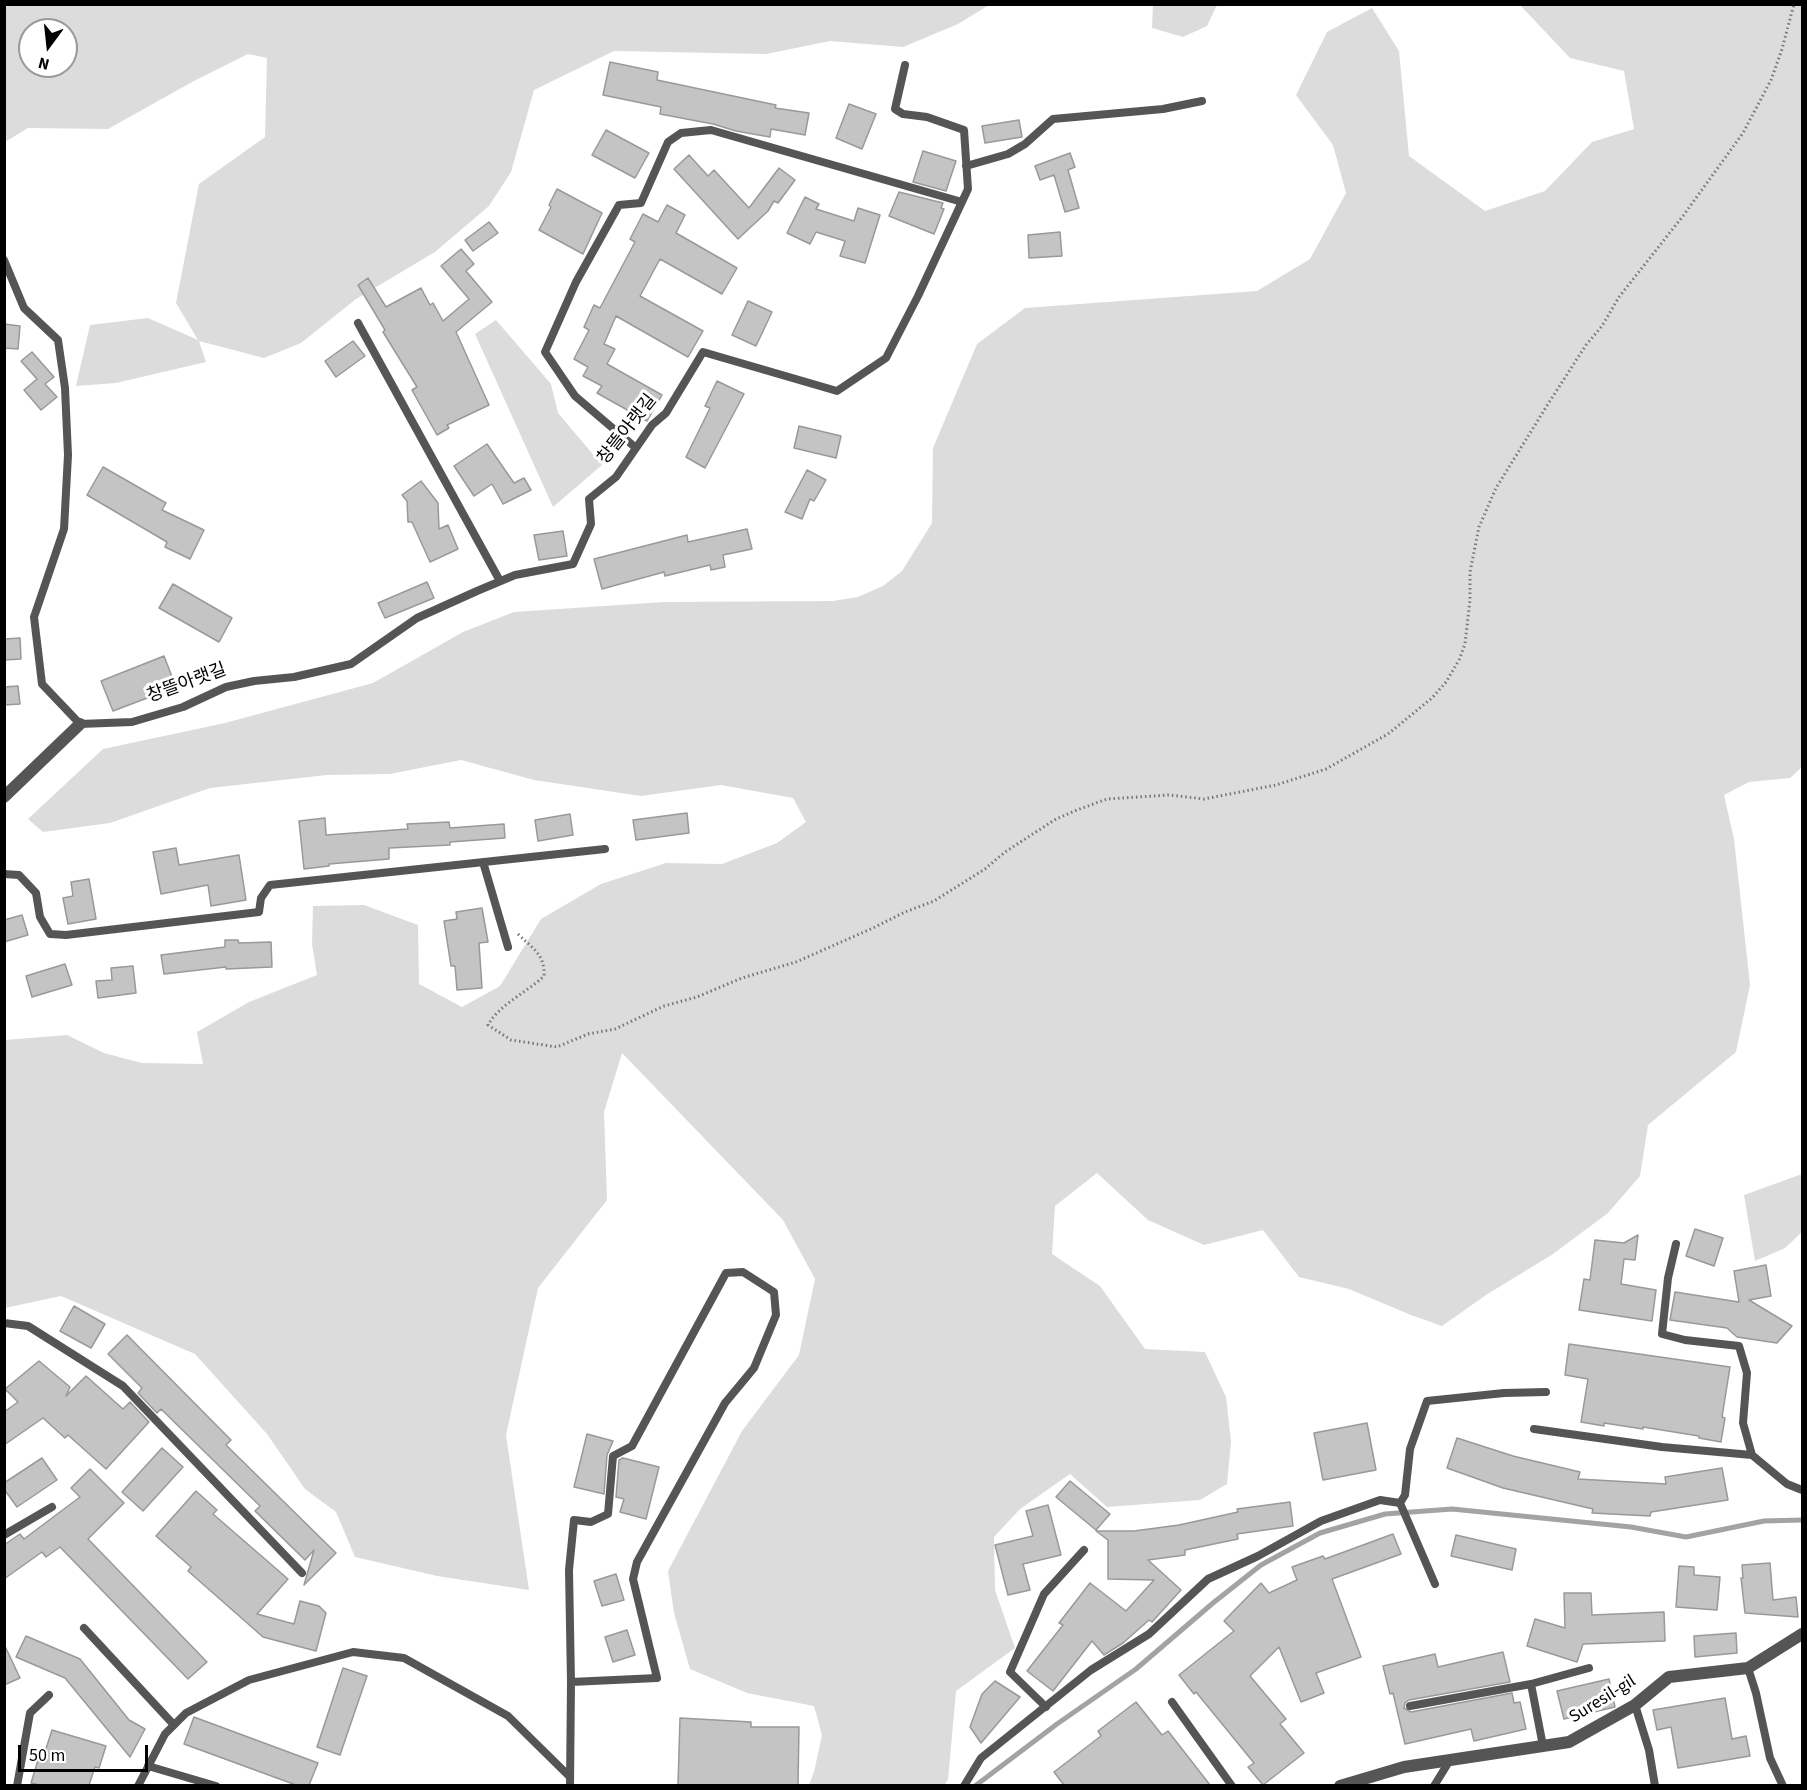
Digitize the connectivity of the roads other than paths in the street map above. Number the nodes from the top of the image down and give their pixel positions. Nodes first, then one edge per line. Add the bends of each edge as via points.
1 (905, 65) dead end
2 (1202, 102) dead end
3 (966, 166) junction
4 (962, 202) junction
5 (4, 260) edge
6 (358, 323) dead end
7 (636, 448) junction
8 (500, 581) junction
9 (80, 724) junction
10 (4, 797) edge
11 (605, 849) dead end
12 (483, 862) junction
13 (4, 874) edge
14 (508, 947) dead end
15 (1676, 1244) dead end
16 (4, 1323) edge
17 (1546, 1392) dead end
18 (1534, 1429) dead end
19 (1752, 1455) junction
20 (1803, 1490) edge
21 (1400, 1504) junction
22 (52, 1508) dead end
23 (4, 1535) edge
24 (1084, 1550) dead end
25 (302, 1573) dead end
26 (1435, 1584) dead end
27 (84, 1628) dead end
28 (1803, 1634) edge
29 (1589, 1668) dead end
30 (1748, 1668) junction
31 (571, 1682) junction
32 (1531, 1684) junction
33 (49, 1695) dead end
34 (1172, 1702) dead end
35 (1635, 1705) junction
36 (1410, 1706) dead end
37 (1046, 1707) junction
38 (174, 1725) junction
39 (1543, 1746) junction
40 (1450, 1760) junction
41 (148, 1766) junction
42 (570, 1781) edge
43 (17, 1785) edge
44 (138, 1785) edge
45 (216, 1785) edge
46 (964, 1785) edge
47 (1232, 1785) edge
48 (1340, 1785) edge
49 (1434, 1785) edge
50 (1655, 1785) edge
51 (1783, 1785) edge

1 - 3 lane, 창뜰아랫길 via 895,109 963,130
2 - 3 lane via 1053,119 1008,154
3 - 4 lane, 창뜰아랫길 via 968,189
4 - 7 lane, 창뜰아랫길 via 886,358 837,391 703,352 666,412
4 - 7 lane via 711,130 681,133 668,142 641,203 619,205 576,282 545,352 575,396
5 - 9 lane via 24,308 58,340 68,455 64,529 34,617 42,684
6 - 8 lane
7 - 8 lane, 창뜰아랫길 via 616,477 589,499 591,524 573,564
8 - 9 lane, 창뜰아랫길 via 417,618 351,664 226,687 183,707 132,722
9 - 10 street
11 - 12 lane
12 - 13 lane via 270,885 261,898 259,912 66,936 50,934 40,917 36,893 19,875
12 - 14 lane
15 - 19 lane via 1662,1334 1739,1346 1747,1373 1743,1423
16 - 25 lane via 28,1326 123,1386
17 - 21 lane via 1427,1401 1410,1449 1405,1495
18 - 19 lane
19 - 20 lane via 1787,1484
21 - 26 lane
21 - 37 lane via 1380,1500 1321,1521 1258,1557 1208,1579 1149,1634 1091,1670
22 - 23 lane
24 - 37 lane via 1044,1594 1010,1672
27 - 38 lane
28 - 30 street, Suresil-gil
29 - 32 lane
30 - 35 street, Suresil-gil via 1669,1677
30 - 51 lane via 1770,1758
31 - 31 lane via 569,1570 574,1520 591,1522 608,1514 613,1456 632,1446 726,1273 743,1272 774,1292 776,1315 754,1368 726,1403 637,1562 633,1579 657,1678
31 - 42 lane
32 - 36 lane
32 - 39 lane
33 - 43 lane via 30,1713
34 - 47 lane
35 - 39 street, Suresil-gil via 1569,1742
35 - 50 lane
37 - 46 lane via 981,1758
38 - 41 lane
38 - 42 lane via 186,1713 249,1680 353,1652 404,1658 508,1716
39 - 40 street, Suresil-gil
40 - 48 street, Suresil-gil via 1404,1767
40 - 49 lane
41 - 44 lane
41 - 45 lane

